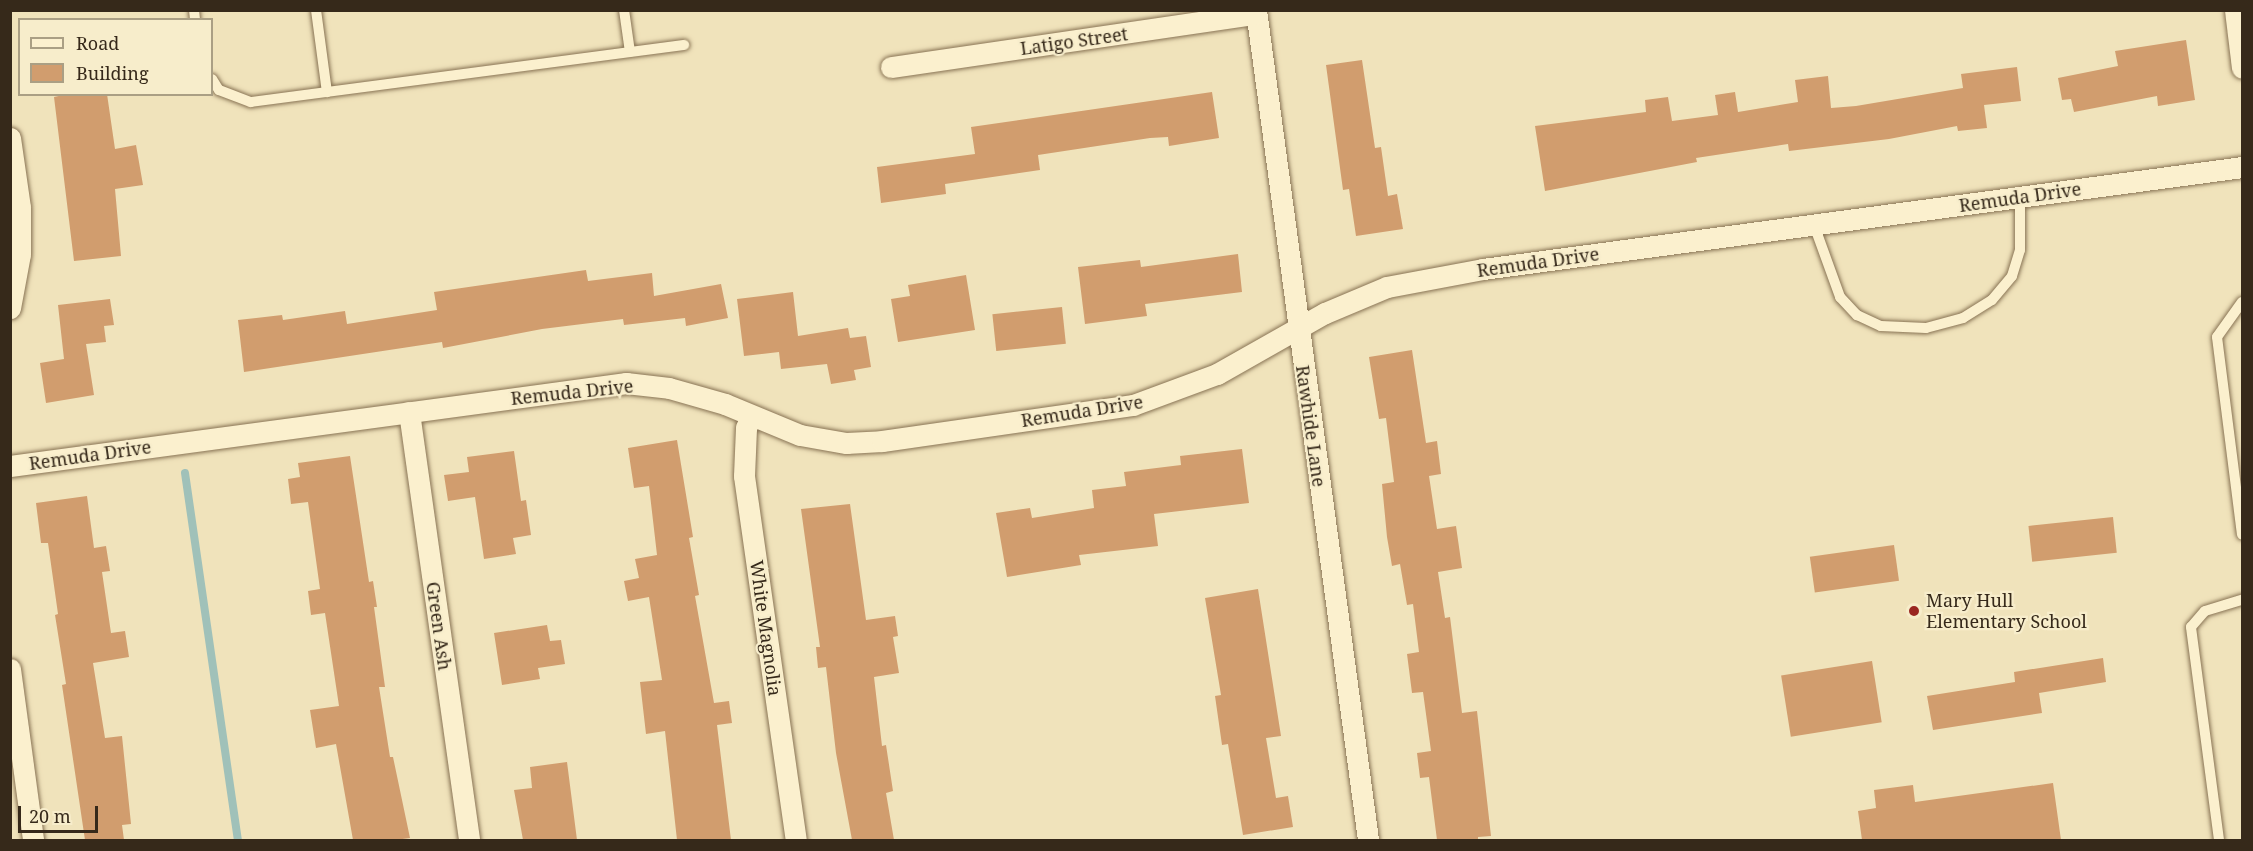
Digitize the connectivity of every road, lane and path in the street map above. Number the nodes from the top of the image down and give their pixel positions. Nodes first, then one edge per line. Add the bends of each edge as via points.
1 (316, 10) edge
2 (624, 10) edge
3 (2235, 10) edge
4 (1256, 12) edge
5 (684, 45) dead end
6 (630, 52) junction
7 (891, 67) dead end
8 (2242, 68) edge
9 (213, 81) edge
10 (327, 92) junction
11 (10, 138) edge
12 (2242, 167) edge
13 (13, 178) edge
14 (2020, 197) junction
15 (1814, 225) junction
16 (2242, 302) edge
17 (10, 308) edge
18 (1298, 330) junction
19 (409, 412) junction
20 (751, 416) junction
21 (10, 466) edge
22 (2242, 534) edge
23 (2242, 600) edge
24 (10, 669) edge
25 (33, 840) edge
26 (469, 840) edge
27 (796, 840) edge
28 (1368, 840) edge
29 (2219, 840) edge

1 - 10 lane
2 - 6 lane
3 - 8 street
4 - 7 street, Latigo Street
4 - 18 street, Rawhide Lane
5 - 6 lane
6 - 10 lane
9 - 10 lane via 219,90 251,102
11 - 13 street
12 - 14 street, Remuda Drive
13 - 17 street via 20,254
14 - 15 street, Remuda Drive
14 - 15 lane via 2020,250 2012,276 1992,300 1963,318 1926,328 1881,326 1857,315 1840,297
15 - 18 street, Remuda Drive via 1482,269 1387,287 1324,313
16 - 22 lane via 2217,337
18 - 20 street, Remuda Drive via 1217,374 1133,405 846,443 800,435
18 - 28 street, Rawhide Lane
19 - 20 street, Remuda Drive via 626,383 669,388
19 - 21 street, Remuda Drive
19 - 26 street, Green Ash
20 - 27 street, White Magnolia via 746,428 744,476
23 - 29 lane via 2205,611 2191,627
24 - 25 street

